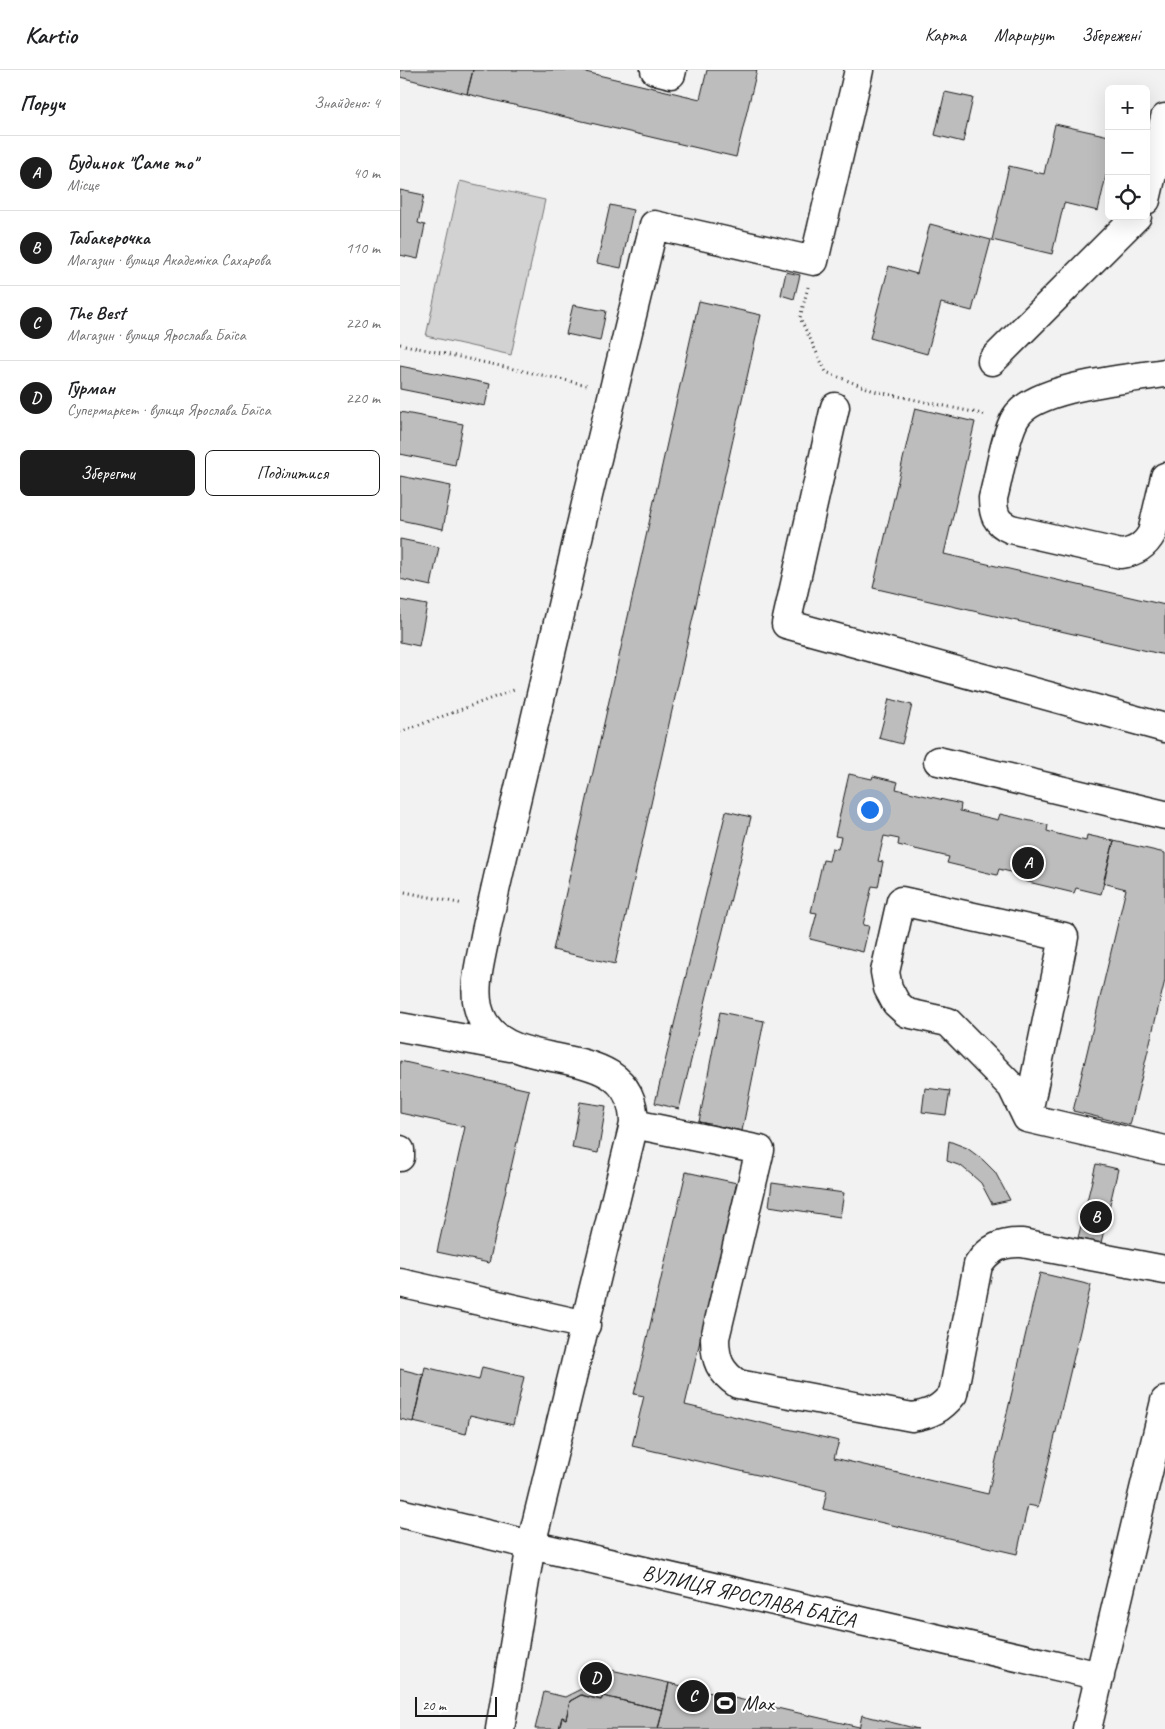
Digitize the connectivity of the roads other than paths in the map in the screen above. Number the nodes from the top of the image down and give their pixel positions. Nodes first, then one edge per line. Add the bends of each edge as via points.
1 (655, 70) edge
2 (672, 70) edge
3 (859, 70) edge
4 (1163, 136) edge
5 (1150, 185) edge
6 (1133, 220) edge
7 (992, 361) dead end
8 (1165, 373) edge
9 (835, 407) dead end
10 (1165, 477) edge
11 (1165, 728) edge
12 (938, 761) dead end
13 (1165, 815) edge
14 (400, 1027) edge
15 (510, 1047) junction
16 (1027, 1118) junction
17 (634, 1124) junction
18 (400, 1150) edge
19 (1165, 1150) edge
20 (400, 1157) edge
21 (1165, 1270) edge
22 (400, 1282) edge
23 (586, 1325) junction
24 (1165, 1401) edge
25 (400, 1513) edge
26 (531, 1545) junction
27 (1100, 1676) junction
28 (500, 1729) edge
29 (1087, 1729) edge

1 - 2 street via 671,74
3 - 15 street via 814,261 654,226 544,679 476,985 478,1007 484,1022 494,1036
4 - 5 street
6 - 7 street
8 - 10 street via 1054,393 1026,406 1014,421 993,498 996,517 1011,529 1121,554 1130,553 1152,533
9 - 11 street via 786,624
12 - 13 street
14 - 15 street
15 - 17 street via 587,1064 604,1071 626,1092
16 - 16 street via 1064,937 901,901 885,972 888,988 896,1003 907,1013 948,1022 1012,1087
16 - 19 street
17 - 21 street via 760,1150 715,1338 719,1367 738,1384 912,1417 929,1414 944,1406 953,1394 978,1265 985,1254 998,1246 1022,1243
17 - 23 street
18 - 20 street
22 - 23 street
23 - 26 street
24 - 27 street
25 - 26 street, ВУЛИЦЯ ЯРОСЛАВА БАЇСА
26 - 27 street, ВУЛИЦЯ ЯРОСЛАВА БАЇСА
26 - 28 street
27 - 29 street

